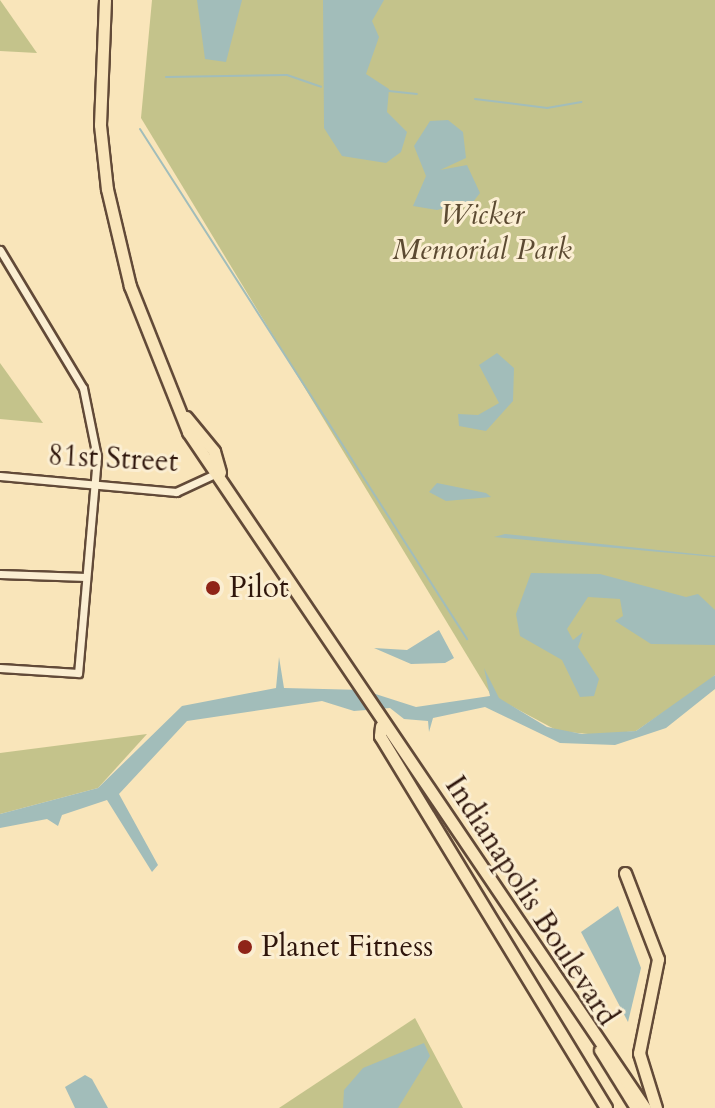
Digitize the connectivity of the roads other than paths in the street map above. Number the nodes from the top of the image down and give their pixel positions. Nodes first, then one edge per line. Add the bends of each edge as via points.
1 (105, 0) edge
2 (0, 250) edge
3 (220, 472) junction
4 (0, 476) edge
5 (95, 486) junction
6 (0, 574) edge
7 (86, 577) junction
8 (0, 668) edge
9 (381, 726) junction
10 (625, 873) dead end
11 (599, 1049) junction
12 (604, 1108) edge
13 (635, 1108) edge
14 (645, 1108) edge
15 (656, 1108) edge

1 - 3 highway, Indianapolis Boulevard via 100,96 107,189 130,286 186,417 214,451
2 - 5 street via 89,401 97,443
3 - 5 street, 81st Street via 176,492
3 - 9 highway, Indianapolis Boulevard
4 - 5 street, 81st Street
5 - 7 street
6 - 7 street
7 - 8 street via 78,673
9 - 11 highway, Indianapolis Boulevard via 529,935
9 - 12 highway, Indianapolis Boulevard via 380,736
10 - 15 highway via 658,959 639,1053
11 - 13 main road, Indianapolis Boulevard
11 - 14 highway

